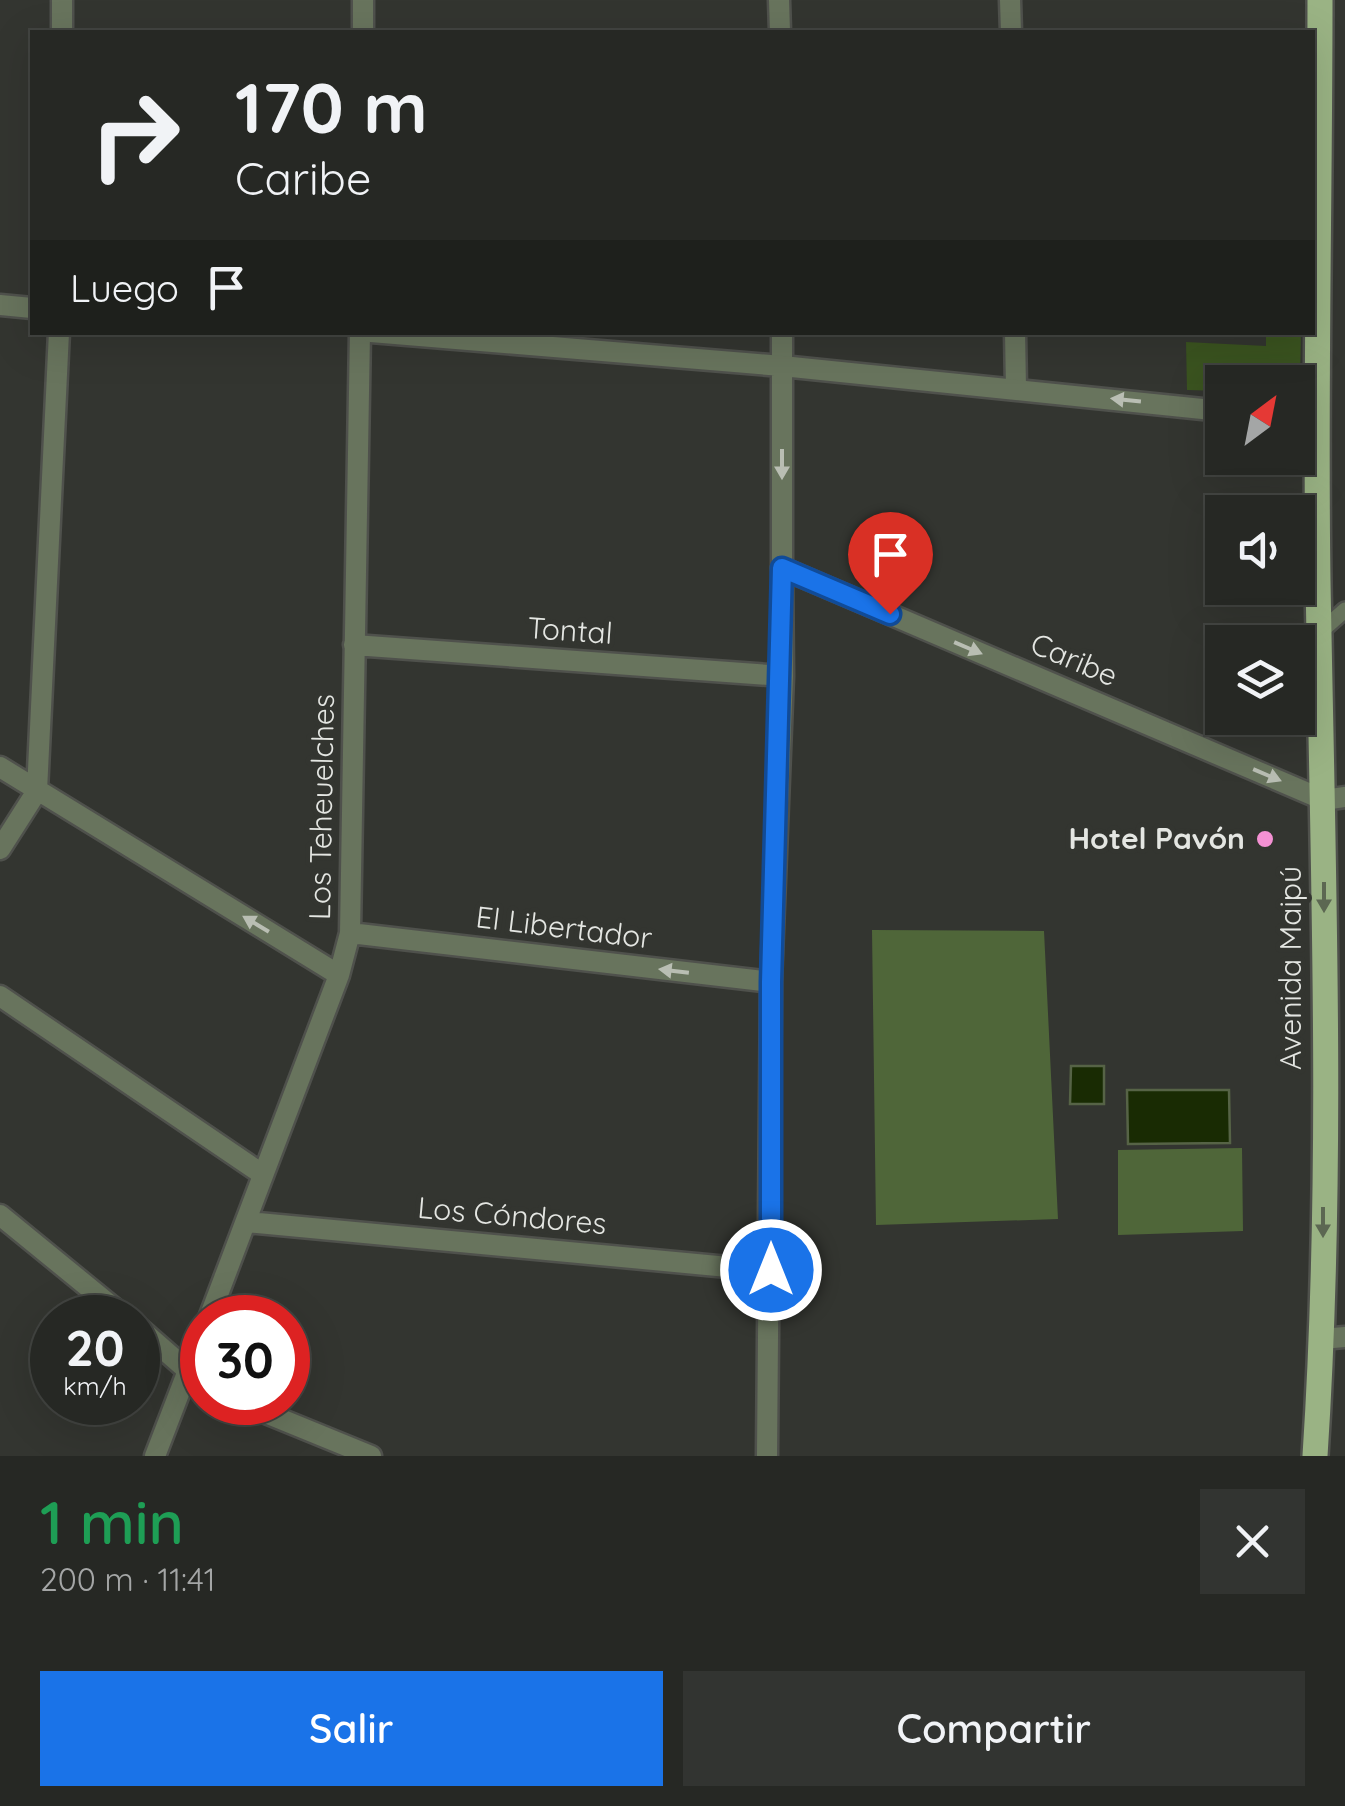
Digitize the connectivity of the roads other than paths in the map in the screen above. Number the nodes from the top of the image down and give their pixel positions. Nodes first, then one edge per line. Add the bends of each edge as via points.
1 (62, 0) edge
2 (363, 0) edge
3 (779, 0) edge
4 (1010, 0) edge
5 (1320, 0) edge
6 (62, 30) edge
7 (363, 30) edge
8 (780, 30) edge
9 (1011, 30) edge
10 (1315, 191) edge
11 (0, 305) edge
12 (30, 308) edge
13 (59, 335) edge
14 (360, 335) edge
15 (407, 335) edge
16 (782, 335) edge
17 (1015, 335) edge
18 (1311, 335) edge
19 (1310, 365) edge
20 (782, 366) junction
21 (1016, 388) junction
22 (1205, 409) edge
23 (1312, 475) edge
24 (782, 568) junction
25 (1345, 610) edge
26 (1319, 633) junction
27 (354, 645) junction
28 (782, 676) junction
29 (0, 768) edge
30 (38, 791) junction
31 (1334, 798) edge
32 (0, 849) edge
33 (350, 933) junction
34 (339, 975) junction
35 (771, 982) junction
36 (0, 996) edge
37 (262, 1174) junction
38 (0, 1214) edge
39 (247, 1222) junction
40 (771, 1270) junction
41 (98, 1295) edge
42 (218, 1295) edge
43 (1334, 1338) edge
44 (160, 1345) edge
45 (180, 1362) edge
46 (180, 1407) edge
47 (295, 1425) edge
48 (155, 1456) edge
49 (371, 1456) edge
50 (767, 1456) edge
51 (1315, 1456) edge

1 - 6 street
2 - 7 street
3 - 8 street
4 - 9 street
5 - 10 main road, Avenida Maipú
11 - 12 street
13 - 30 street
14 - 27 street, Los Teheuelches
15 - 20 street
16 - 20 street
17 - 21 street
18 - 19 main road, Avenida Maipú
20 - 21 street
20 -> 24 street
22 -> 21 street
23 - 26 main road, Avenida Maipú
24 - 28 street
24 -> 31 street, Caribe
25 - 26 lane
26 - 31 main road, Avenida Maipú
27 - 28 street, Tontal
27 - 33 street, Los Teheuelches
28 - 35 street
29 - 30 street
30 - 32 street
34 -> 30 street
31 -> 43 main road, Avenida Maipú
33 - 34 street, Los Teheuelches
35 -> 33 street, El Libertador
34 - 37 street, Los Teheuelches
35 - 40 street
36 - 37 street
37 - 39 street, Los Teheuelches
38 - 41 street
39 - 40 street, Los Cóndores
39 - 42 street, Los Teheuelches
40 - 50 street
43 - 51 main road, Avenida Maipú
44 - 45 street
46 - 48 street
47 - 49 street

